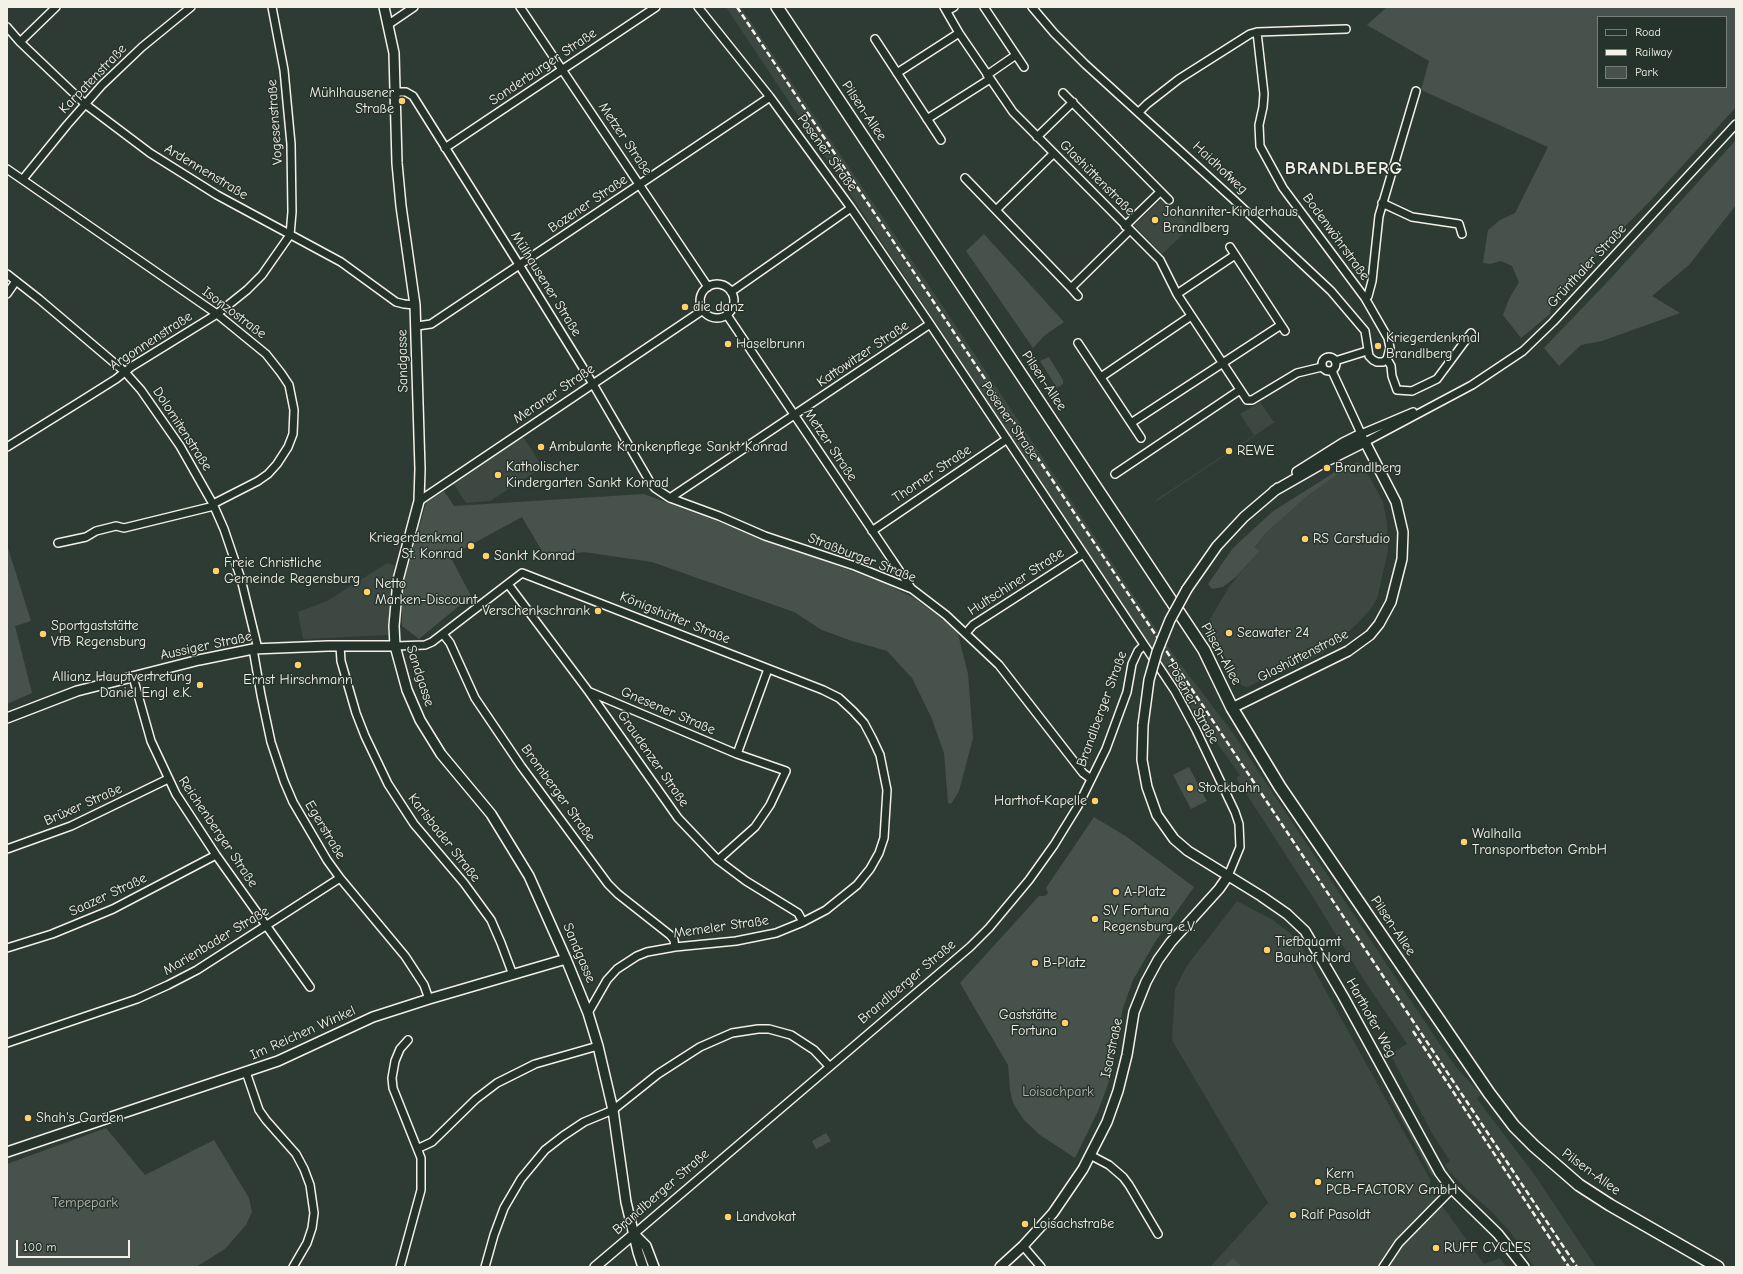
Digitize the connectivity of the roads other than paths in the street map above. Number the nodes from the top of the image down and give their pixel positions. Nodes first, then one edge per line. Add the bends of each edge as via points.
1 (56, 7) edge
2 (191, 7) edge
3 (272, 7) edge
4 (384, 7) edge
5 (414, 7) edge
6 (520, 7) edge
7 (656, 7) edge
8 (698, 7) edge
9 (777, 7) edge
10 (954, 7) edge
11 (984, 7) edge
12 (1032, 7) edge
13 (946, 9) edge
14 (389, 24) junction
15 (7, 27) edge
16 (1346, 28) dead end
17 (1257, 32) junction
18 (959, 33) junction
19 (875, 39) dead end
20 (20, 42) junction
21 (1016, 55) junction
22 (1024, 67) dead end
23 (562, 70) junction
24 (897, 73) junction
25 (989, 77) junction
26 (1416, 91) dead end
27 (396, 92) junction
28 (1063, 93) dead end
29 (770, 97) junction
30 (1072, 102) junction
31 (85, 104) junction
32 (1139, 112) junction
33 (927, 119) junction
34 (1736, 124) edge
35 (1037, 137) junction
36 (941, 140) dead end
37 (445, 148) junction
38 (1054, 154) junction
39 (7, 169) edge
40 (965, 178) dead end
41 (23, 179) junction
42 (640, 184) junction
43 (1160, 192) junction
44 (1169, 200) dead end
45 (1382, 203) junction
46 (851, 208) junction
47 (996, 210) junction
48 (1127, 228) junction
49 (1462, 234) dead end
50 (290, 235) junction
51 (1230, 246) dead end
52 (1235, 255) junction
53 (519, 265) junction
54 (7, 274) edge
55 (16, 281) junction
56 (708, 287) junction
57 (1071, 288) junction
58 (731, 292) junction
59 (7, 294) edge
60 (1177, 294) junction
61 (1078, 296) dead end
62 (1365, 298) junction
63 (415, 305) junction
64 (703, 310) junction
65 (217, 314) junction
66 (727, 315) junction
67 (1191, 316) junction
68 (930, 324) junction
69 (417, 326) junction
70 (1471, 333) dead end
71 (1078, 344) dead end
72 (1367, 351) junction
73 (1387, 359) junction
74 (1335, 361) junction
75 (1222, 363) junction
76 (1322, 367) junction
77 (1332, 371) junction
78 (125, 372) junction
79 (1101, 377) junction
80 (593, 384) junction
81 (1240, 390) junction
82 (794, 415) junction
83 (1131, 423) junction
84 (1141, 438) dead end
85 (1363, 438) junction
86 (1007, 439) junction
87 (7, 446) edge
88 (1115, 474) dead end
89 (670, 498) junction
90 (419, 500) junction
91 (214, 505) junction
92 (872, 530) junction
93 (58, 543) dead end
94 (1083, 554) junction
95 (508, 584) junction
96 (912, 589) junction
97 (966, 633) junction
98 (443, 634) junction
99 (340, 646) junction
100 (395, 646) junction
101 (1143, 646) junction
102 (256, 649) junction
103 (768, 669) junction
104 (134, 677) junction
105 (818, 688) joint
106 (590, 692) junction
107 (1232, 708) junction
108 (7, 718) edge
109 (1143, 725) joint
110 (737, 754) junction
111 (168, 779) junction
112 (1091, 779) junction
113 (7, 849) edge
114 (216, 855) junction
115 (718, 860) junction
116 (1228, 876) junction
117 (340, 878) junction
118 (803, 922) junction
119 (267, 926) junction
120 (675, 947) junction
121 (7, 948) edge
122 (566, 959) junction
123 (513, 975) junction
124 (310, 987) dead end
125 (429, 999) junction
126 (588, 1013) junction
127 (408, 1040) dead end
128 (7, 1043) edge
129 (598, 1046) junction
130 (829, 1066) junction
131 (246, 1072) junction
132 (613, 1110) junction
133 (419, 1148) junction
134 (7, 1152) edge
135 (1090, 1155) junction
136 (1452, 1189) junction
137 (634, 1234) junction
138 (1158, 1234) dead end
139 (1023, 1246) junction
140 (1698, 1255) junction
141 (293, 1267) edge
142 (400, 1267) edge
143 (485, 1267) edge
144 (595, 1267) edge
145 (643, 1267) edge
146 (654, 1267) edge
147 (1000, 1267) edge
148 (1041, 1267) edge
149 (1383, 1267) edge
150 (1524, 1267) edge
151 (1718, 1267) edge
152 (1723, 1267) edge

1 - 20 street
2 - 31 street, Karpatenstraße via 117,70
3 - 50 street, Vogesenstraße via 284,70 291,144
4 - 14 street, Sandgasse
5 - 14 street
6 - 23 street, Metzer Straße
7 - 23 street, Sonderburger Straße
8 - 29 street, Posener Straße
9 - 107 main road, Pilsen-Allee via 1204,650
10 - 13 street
11 - 21 street
12 - 32 street, Haidhofweg via 1085,64
13 - 18 street, Glashüttenstraße via 948,17
14 - 27 street, Sandgasse via 394,53
15 - 20 street, Ardennenstraße
16 - 17 street
17 - 32 street via 1179,79
17 - 62 street, Bodenwöhrstraße via 1264,94 1259,125 1260,146 1283,188
18 - 24 street
18 - 25 street, Glashüttenstraße
19 - 24 street
20 - 31 street, Ardennenstraße
21 - 22 street
21 - 25 street
23 - 37 street, Sonderburger Straße
23 - 42 street, Metzer Straße
24 - 33 street
25 - 33 street
25 - 35 street, Glashüttenstraße via 1013,112
26 - 45 street
27 - 37 street, Mülhausener Straße via 406,92 412,96
27 - 63 street, Sandgasse via 399,192
28 - 30 street
29 - 42 street, Bozener Straße
29 - 46 street, Posener Straße
30 - 35 street
30 - 43 street
31 - 41 street, Karpatenstraße
31 - 50 street, Ardennenstraße via 181,173
32 - 72 street, Haidhofweg via 1331,291 1365,331
33 - 36 street
34 - 85 street, Grünthaler Straße via 1616,256 1533,341 1499,368 1472,385
35 - 38 street, Glashüttenstraße
37 - 53 street, Mülhausener Straße
38 - 47 street
38 - 48 street, Glashüttenstraße
39 - 41 street, Isonzostraße
40 - 47 street
41 - 65 street, Isonzostraße
42 - 53 street, Bozener Straße
42 - 56 street, Metzer Straße
43 - 44 street
43 - 48 street
45 - 49 street via 1412,217 1459,224
45 - 62 street via 1372,281 1368,296
46 - 58 street
46 - 68 street, Posener Straße
47 - 57 street
48 - 57 street
48 - 60 street, Glashüttenstraße via 1160,260
50 - 63 street, Ardennenstraße via 340,262 396,302
50 - 65 street, Argonnenstraße via 262,275
51 - 52 street
52 - 60 street
52 - 75 street via 1283,328
53 - 69 street, Bozener Straße via 431,324
53 - 80 street, Mülhausener Straße
54 - 55 street, Dolomitenstraße
55 - 59 street
55 - 78 street, Dolomitenstraße
56 - 58 street via 718,284
56 - 64 street via 702,295
57 - 61 street
58 - 66 street via 734,302
60 - 67 street, Glashüttenstraße
62 - 73 street, Bodenwöhrstraße via 1388,338 1390,348
63 - 69 street, Sandgasse
64 - 66 street via 717,318
64 - 80 street, Meraner Straße
65 - 78 street, Argonnenstraße
65 - 91 street, Isonzostraße via 274,363 289,385 294,405 294,421 288,447 277,464 258,481
66 - 82 street, Metzer Straße
67 - 75 street, Glashüttenstraße
67 - 79 street
68 - 82 street, Kattowitzer Straße
68 - 86 street, Posener Straße
69 - 90 street, Sandgasse
70 - 73 street via 1437,379 1412,391 1397,390
71 - 79 street
72 - 73 street via 1373,360 1383,362
72 - 74 street
74 - 76 street via 1327,357 1323,360
74 - 77 street via 1336,366
75 - 81 street, Glashüttenstraße
75 - 83 street
76 - 77 street via 1325,371
76 - 81 street, Glashüttenstraße via 1297,373 1252,400 1247,400
77 - 85 street
78 - 87 street, Argonnenstraße
78 - 91 street, Dolomitenstraße via 141,390 180,446
79 - 83 street
80 - 89 street, Mülhausener Straße via 650,482
80 - 90 street, Meraner Straße
81 - 88 street
82 - 89 street, Kattowitzer Straße
82 - 92 street, Metzer Straße
83 - 84 street
85 - 107 street, Glashüttenstraße via 1396,502 1403,532 1402,559 1386,614 1370,635 1348,651
85 - 109 street, Grünthaler Straße, bridge via 1336,447 1296,472 1244,517 1217,546 1187,589 1170,620 1149,680
86 - 92 street, Thorner Straße
86 - 94 street, Posener Straße
89 - 96 street, Straßburger Straße via 765,536
90 - 100 street, Sandgasse via 398,580
91 - 93 street, Isonzostraße via 124,528 116,526 96,531 86,537
91 - 102 street, Dolomitenstraße via 242,579
92 - 96 street, Metzer Straße
94 - 97 street, Hultschiner Straße via 973,625
94 - 101 street, Posener Straße
95 - 98 street
95 - 103 street, Königshütter Straße via 522,573
95 - 106 street, Graudenzer Straße
96 - 97 street, Straßburger Straße
97 - 112 street, Straßburger Straße via 998,665 1083,773
98 - 100 street via 425,645
98 - 120 street, Bromberger Straße via 450,643 475,698 521,766 608,884 670,935
99 - 100 street, Aussiger Straße
99 - 102 street, Aussiger Straße
99 - 123 street, Karlsbader Straße via 341,661 356,713 385,779 414,824 464,883 491,920
100 - 122 street, Sandgasse via 406,690 420,720 441,754 499,825 529,876
101 - 112 street, Brandlberger Straße via 1132,664 1127,692 1106,748
101 - 116 street, Posener Straße via 1184,708 1235,812 1239,824 1240,847
102 - 104 street, Aussiger Straße via 198,660
102 - 117 street, Egerstraße via 261,696 271,742 284,781 317,845
103 - 105 street, Königshütter Straße
103 - 110 street
104 - 108 street, Aussiger Straße via 77,691
104 - 111 street, Reichenberger Straße via 151,742
105 - 118 street, Memeler Straße via 839,698 867,728 881,761 887,790 887,810 884,838 870,869 843,897 826,910
106 - 110 street, Gnesener Straße
106 - 115 street, Graudenzer Straße via 678,818
107 - 140 main road, Pilsen-Allee via 1289,800 1514,1126 1546,1158 1580,1185
109 - 116 street, Harthofer Weg via 1142,760 1147,787 1157,815 1174,839
110 - 115 street, Gnesener Straße via 786,772 770,805 754,827
111 - 113 street, Brüxer Straße via 71,826
111 - 114 street, Reichenberger Straße via 187,813
112 - 130 street, Brandlberger Straße via 1054,845 989,928
114 - 119 street, Reichenberger Straße
114 - 121 street, Saazer Straße via 113,909 52,934
115 - 118 street, Graudenzer Straße via 746,881 798,913
116 - 135 street, Isarstraße via 1219,890 1171,942 1146,982 1134,1012 1128,1055 1118,1091 1107,1122
116 - 136 street, Harthofer Weg via 1287,914 1305,931 1437,1168
117 - 119 street, Marienbader Straße
117 - 125 street, Egerstraße via 405,956 424,985
118 - 120 street, Memeler Straße via 759,937
119 - 124 street, Reichenberger Straße
119 - 128 street, Marienbader Straße via 197,970 137,999
120 - 126 street, Memeler Straße via 648,952 626,962 607,980
122 - 123 street, Im Reichen Winkel
122 - 126 street, Sandgasse
123 - 125 street, Im Reichen Winkel
125 - 131 street, Im Reichen Winkel via 359,1023 290,1056
126 - 129 street, Sandgasse
127 - 133 street via 400,1049 395,1061 393,1088
129 - 132 street, Sandgasse
129 - 133 street via 535,1064 496,1083 432,1142
130 - 132 street via 814,1050 791,1035 769,1029 739,1031 718,1038 680,1059
130 - 137 street, Brandlberger Straße
131 - 134 street, Im Reichen Winkel
131 - 141 street via 259,1110 296,1154 310,1185 314,1213 312,1228 307,1243
132 - 137 street, Sandgasse via 626,1202
132 - 143 street via 584,1122 562,1136 531,1165 504,1208
133 - 142 street via 422,1168 421,1190
135 - 138 street via 1109,1165 1130,1185
135 - 139 street, Isarstraße via 1069,1192
136 - 149 street via 1399,1243
136 - 150 street, Harthofer Weg via 1498,1234
137 - 144 street, Brandlberger Straße
137 - 145 street, Sandgasse
137 - 146 street via 646,1246
139 - 147 street, Isarstraße
139 - 148 street
140 - 151 main road, Pilsen-Allee
140 - 152 main road, Pilsen-Allee

